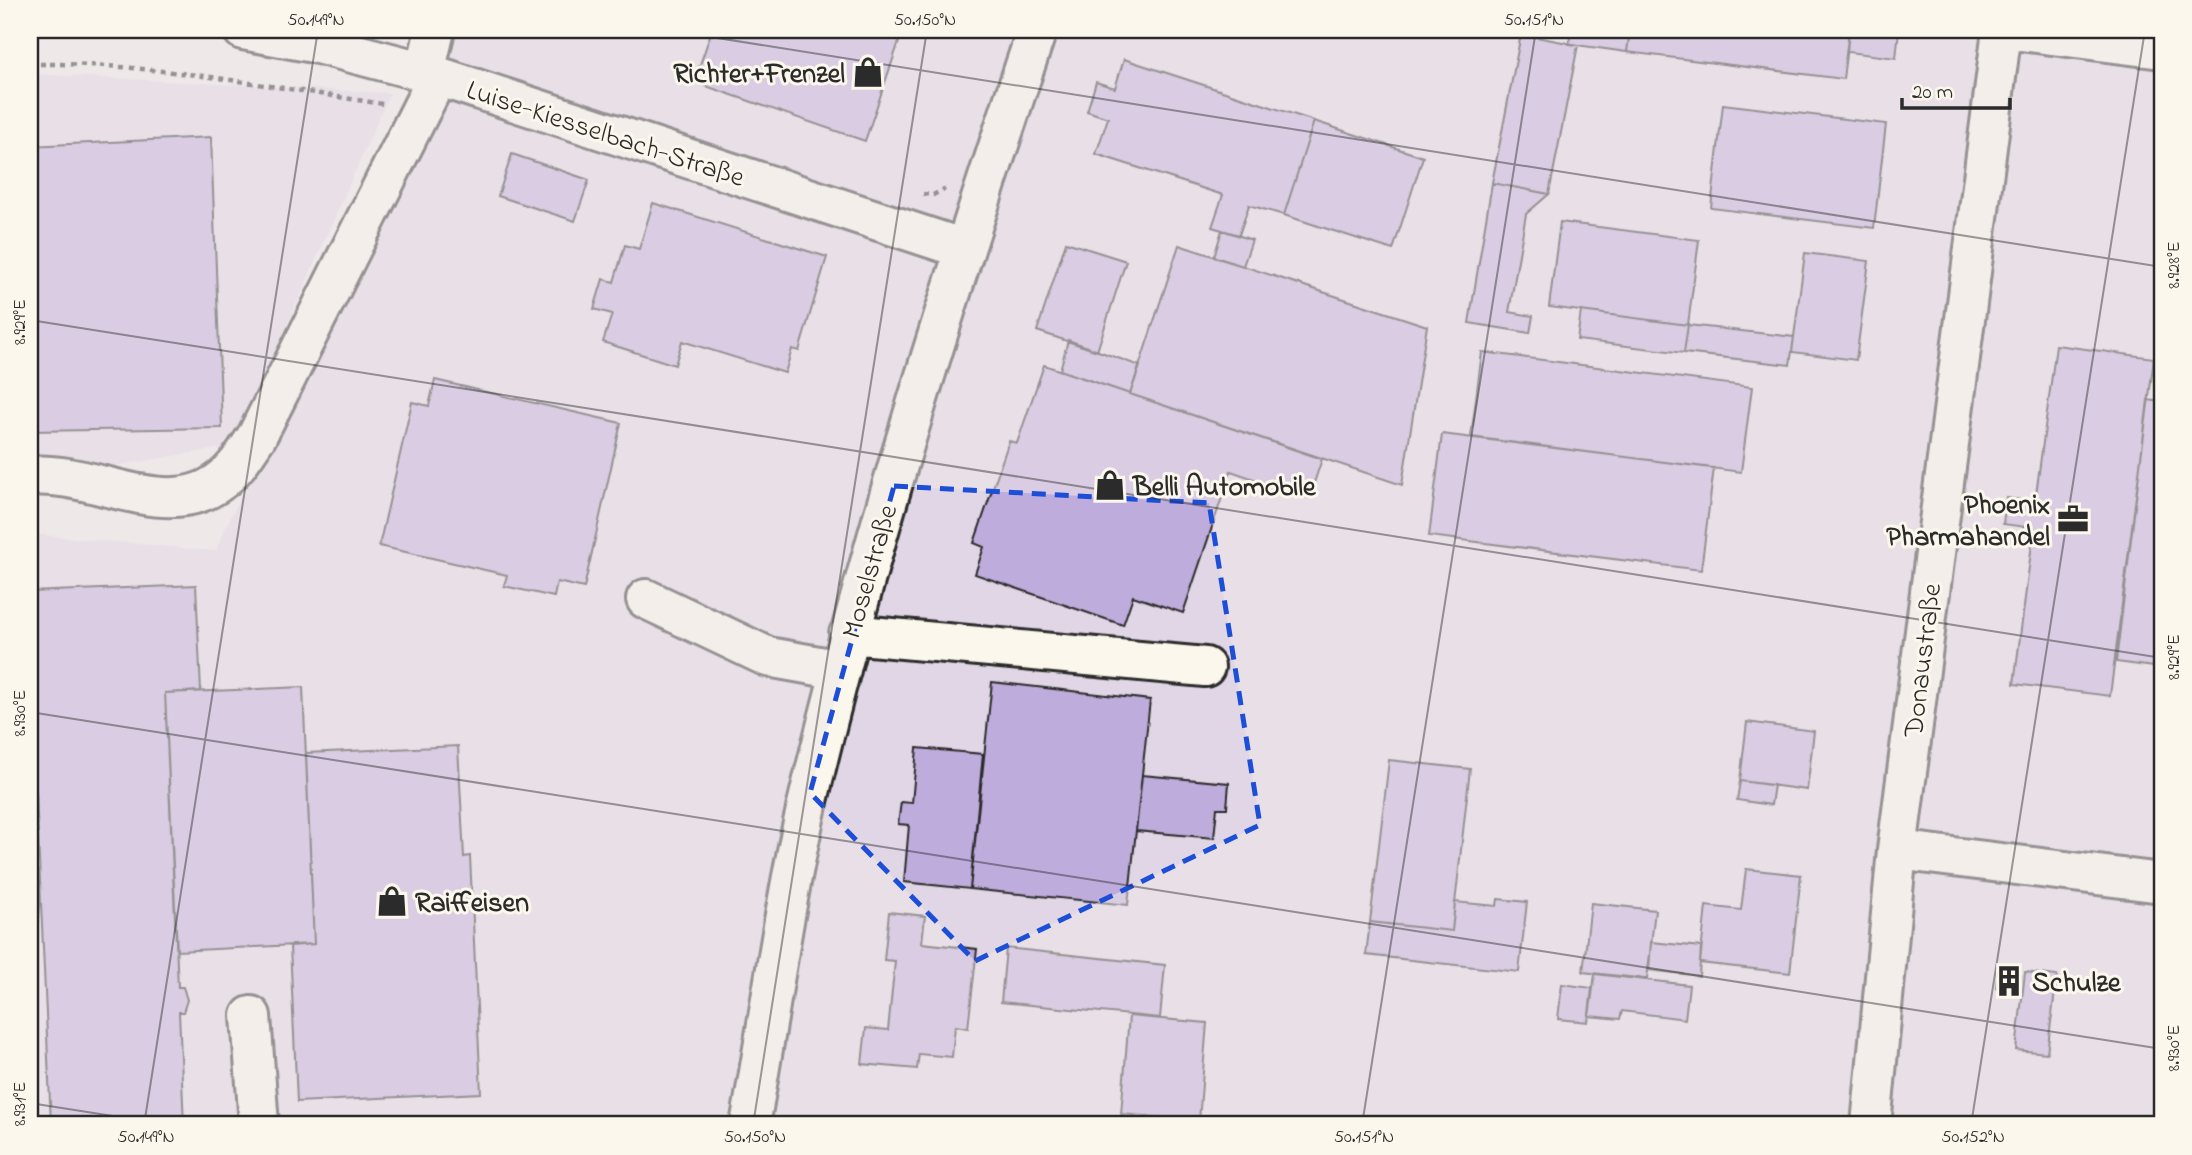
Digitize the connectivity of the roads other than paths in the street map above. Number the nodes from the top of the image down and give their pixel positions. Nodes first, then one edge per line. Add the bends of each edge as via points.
1 (243, 30) edge
2 (435, 30) edge
3 (1037, 30) edge
4 (2002, 30) edge
5 (2013, 30) edge
6 (2162, 49) edge
7 (431, 74) junction
8 (964, 249) junction
9 (30, 476) edge
10 (646, 599) dead end
11 (849, 634) junction
12 (1205, 667) dead end
13 (841, 670) junction
14 (1897, 850) junction
15 (2162, 883) edge
16 (251, 1016) dead end
17 (259, 1125) edge
18 (750, 1125) edge
19 (1871, 1125) edge

1 - 7 street, Luise-Kiesselbach-Straße via 314,43
2 - 7 street
3 - 8 street, Moselstraße
4 - 14 street, Donaustraße
5 - 6 street
7 - 8 street, Luise-Kiesselbach-Straße
7 - 9 street via 418,110 257,436 234,469 212,487 168,499 52,474
8 - 11 street, Moselstraße
10 - 13 street via 768,657
11 - 12 street
11 - 13 street, Moselstraße
13 - 18 street, Moselstraße via 806,809
14 - 15 street
14 - 19 street, Donaustraße
16 - 17 street

